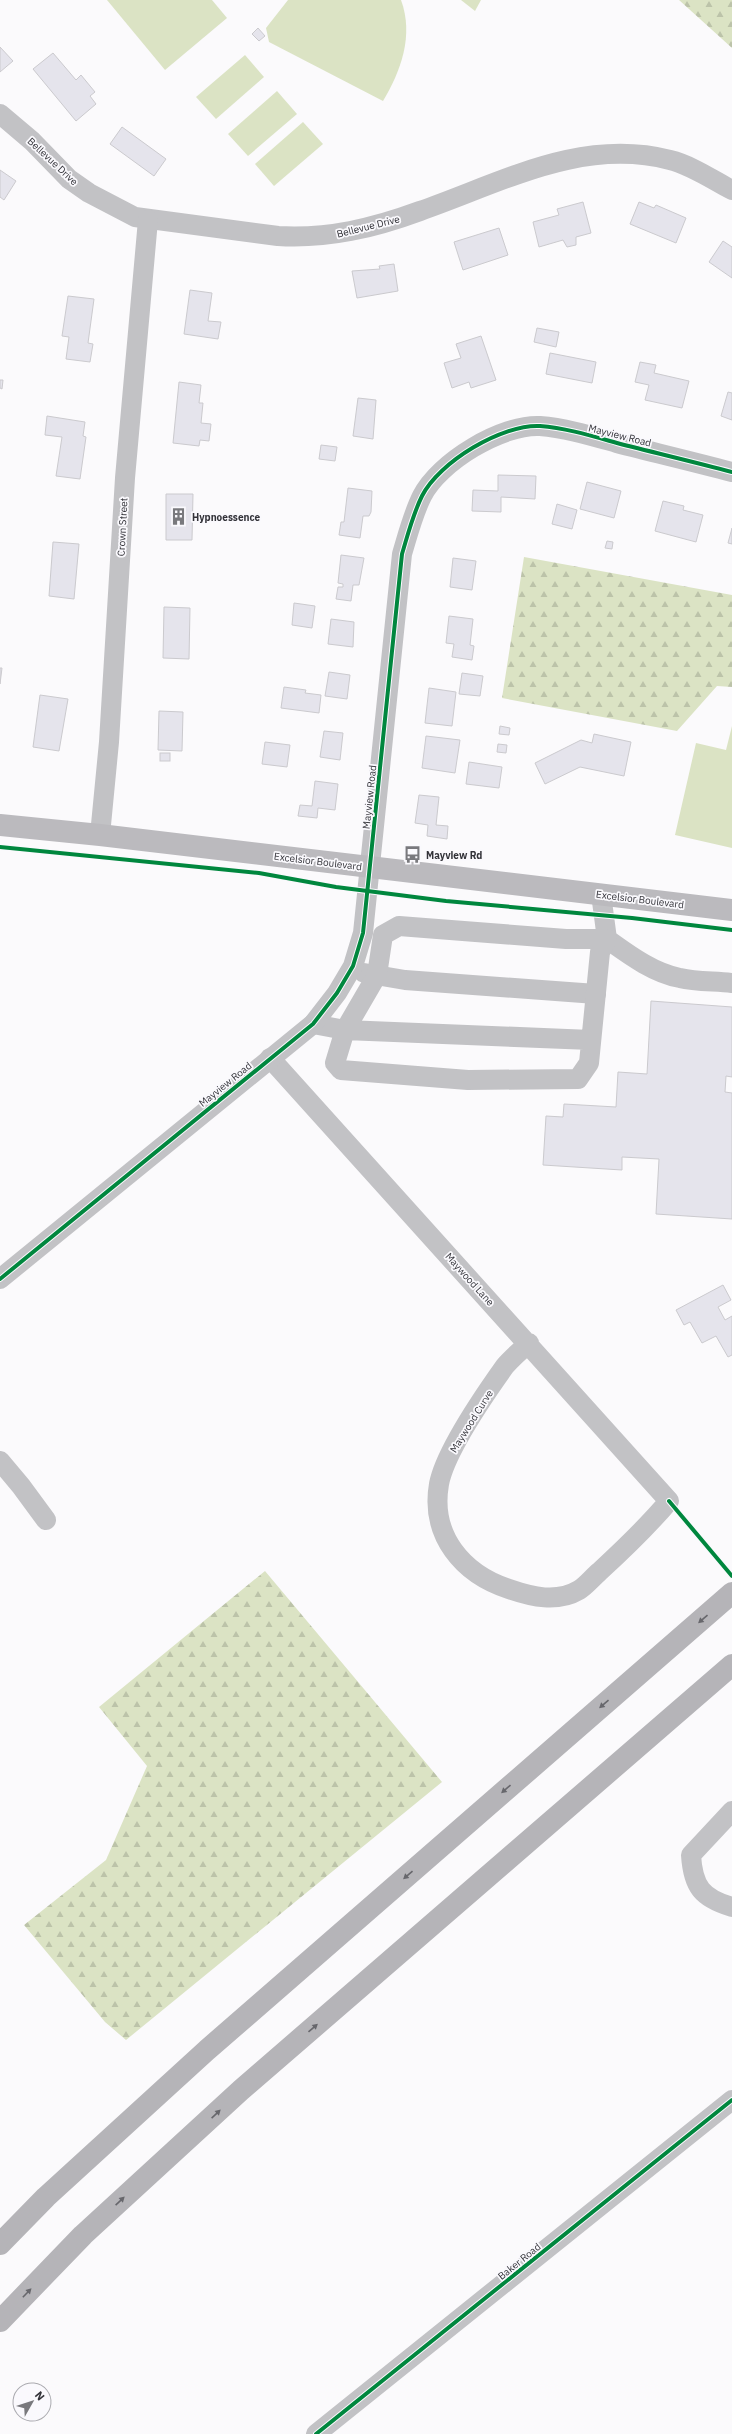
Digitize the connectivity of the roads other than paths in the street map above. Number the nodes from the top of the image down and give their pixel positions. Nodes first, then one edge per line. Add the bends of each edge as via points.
1 (0, 114) edge
2 (732, 190) edge
3 (148, 220) junction
4 (732, 472) edge
5 (0, 825) edge
6 (100, 834) junction
7 (370, 867) junction
8 (601, 894) junction
9 (732, 910) edge
10 (607, 939) junction
11 (350, 971) junction
12 (377, 975) junction
13 (732, 983) edge
14 (596, 994) junction
15 (313, 1024) junction
16 (345, 1030) junction
17 (591, 1040) junction
18 (270, 1058) junction
19 (0, 1279) edge
20 (529, 1343) junction
21 (0, 1461) edge
22 (669, 1501) joint
23 (46, 1520) dead end
24 (732, 1593) edge
25 (732, 1664) edge
26 (732, 1811) edge
27 (732, 1907) edge
28 (732, 2100) edge
29 (0, 2244) edge
30 (0, 2320) edge
31 (316, 2434) edge

1 - 3 street, Bellevue Drive via 32,141 69,179 111,205 135,217
2 - 3 street, Bellevue Drive via 671,160 632,153 600,153 548,163 420,212 360,230 332,235 278,236
3 - 6 street, Crown Street via 125,478 109,742
4 - 7 street, Mayview Road via 579,433 540,426 518,428 496,436 456,459 437,476 423,495 402,554
5 - 6 main road, Excelsior Boulevard
6 - 7 main road, Excelsior Boulevard
7 - 8 main road, Excelsior Boulevard
7 - 11 street, Mayview Road via 363,933
8 - 9 main road, Excelsior Boulevard
8 - 10 street
10 - 12 street via 566,939 399,926 383,935
10 - 13 street via 629,955 663,973 680,978
10 - 14 street via 600,952
11 - 12 street
11 - 15 street, Mayview Road
12 - 14 street via 405,980
12 - 16 street
14 - 17 street
15 - 16 street
15 - 18 street, Mayview Road
16 - 17 street
16 - 17 street via 335,1063 341,1070 468,1080 578,1079 589,1063
18 - 19 street, Mayview Road
18 - 20 street, Maywood Lane
20 - 22 street, Maywood Lane
20 - 22 street, Maywood Curve via 506,1365 452,1449 444,1468 439,1485 438,1507 450,1548 462,1562 478,1576 502,1587 543,1598 561,1596 579,1590 641,1532
21 - 23 street
24 -> 29 highway via 207,2050 46,2197
30 -> 25 highway via 83,2236 241,2090
26 - 27 street via 691,1855 694,1880 701,1892 719,1903
28 - 31 street, Baker Road

